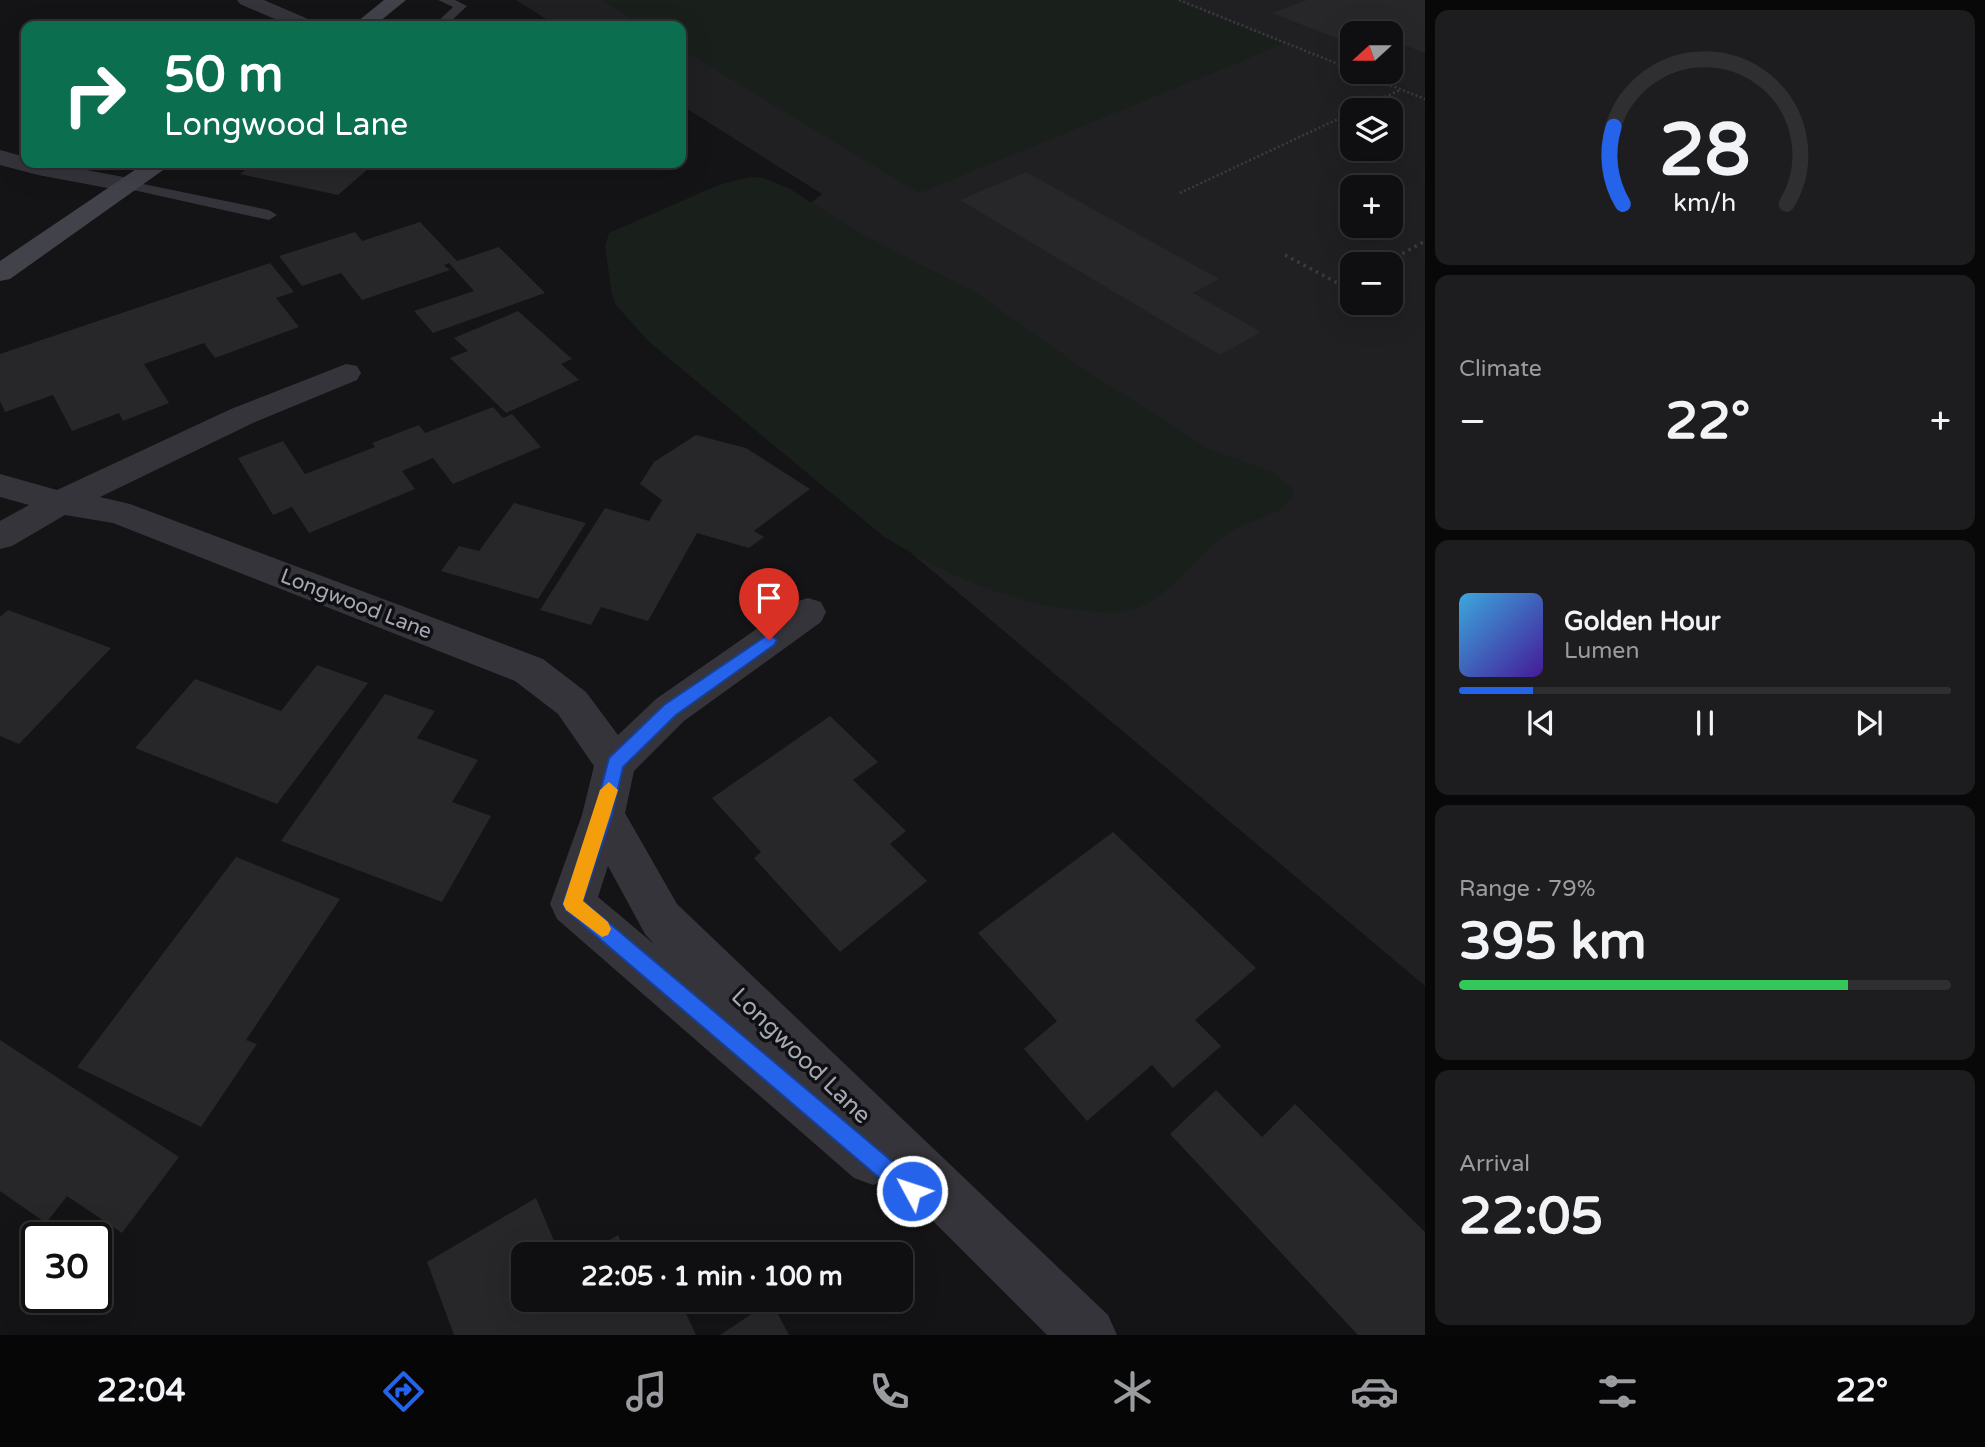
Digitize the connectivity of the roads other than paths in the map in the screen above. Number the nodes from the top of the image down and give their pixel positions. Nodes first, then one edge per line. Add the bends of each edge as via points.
1 (247, 0) edge
2 (396, 0) edge
3 (444, 0) edge
4 (296, 21) edge
5 (369, 21) edge
6 (444, 21) edge
7 (0, 157) edge
8 (21, 163) edge
9 (38, 168) edge
10 (154, 168) edge
11 (129, 185) junction
12 (269, 215) dead end
13 (0, 273) edge
14 (346, 373) dead end
15 (0, 485) edge
16 (60, 503) junction
17 (0, 537) edge
18 (808, 612) dead end
19 (615, 764) junction
20 (603, 815) junction
21 (1081, 1335) edge
22 (1088, 1335) edge

1 - 4 street
2 - 5 main road
3 - 6 lane via 461,6
7 - 8 street
9 - 11 street
10 - 11 main road
11 - 12 lane
11 - 13 main road
14 - 16 street via 242,416
15 - 16 street, Longwood Lane
16 - 17 street
16 - 19 street, Longwood Lane via 118,512 529,670 572,703
18 - 19 street via 670,710
19 - 20 street, Longwood Lane
20 - 21 street, Longwood Lane via 573,904
20 - 22 street, Longwood Lane via 661,919

